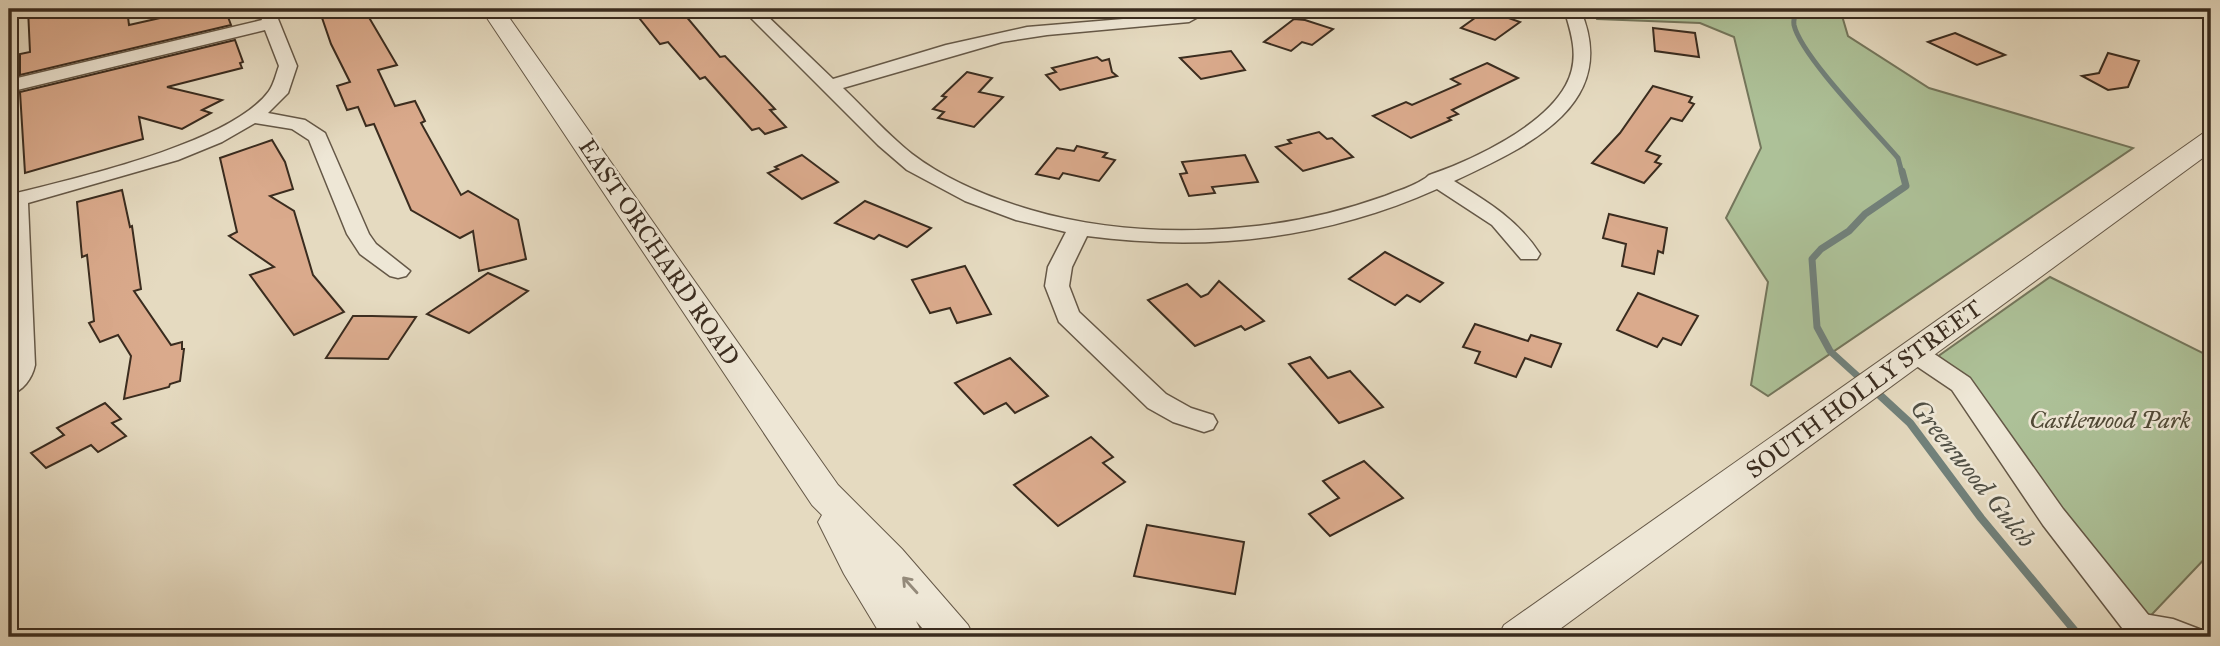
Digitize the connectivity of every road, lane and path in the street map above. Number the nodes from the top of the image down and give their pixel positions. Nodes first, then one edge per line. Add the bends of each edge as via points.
1 (492, 9) edge
2 (751, 9) edge
3 (1572, 9) edge
4 (268, 16) edge
5 (1189, 17) dead end
6 (9, 86) edge
7 (830, 86) junction
8 (253, 117) junction
9 (2211, 140) edge
10 (1436, 179) junction
11 (13, 200) edge
12 (1080, 227) junction
13 (1529, 254) dead end
14 (398, 271) dead end
15 (1907, 359) junction
16 (15, 389) edge
17 (1204, 422) dead end
18 (825, 495) junction
19 (2139, 628) edge
20 (904, 637) edge
21 (954, 637) edge
22 (1518, 637) edge
23 (2201, 637) edge

1 - 18 street, EAST ORCHARD ROAD
2 - 7 street
3 - 10 street via 1581,29 1584,56 1567,100 1522,138
4 - 6 street
4 - 8 street via 288,75 280,93
5 - 7 street via 1006,36
7 - 12 street via 923,172 1003,208
8 - 11 street via 180,152
8 - 14 street via 298,124 318,137 358,234 368,249
9 - 15 street, SOUTH HOLLY STREET
10 - 12 street via 1355,213 1263,232 1179,236
10 - 13 street via 1499,219
11 - 16 street via 22,365
12 - 17 street via 1060,267 1057,286 1068,316 1157,401
15 - 19 street via 1961,384 2053,517
15 - 22 street, SOUTH HOLLY STREET
18 - 20 street, EAST ORCHARD ROAD via 858,563
21 -> 18 street, EAST ORCHARD ROAD
19 - 23 lane via 2173,626

